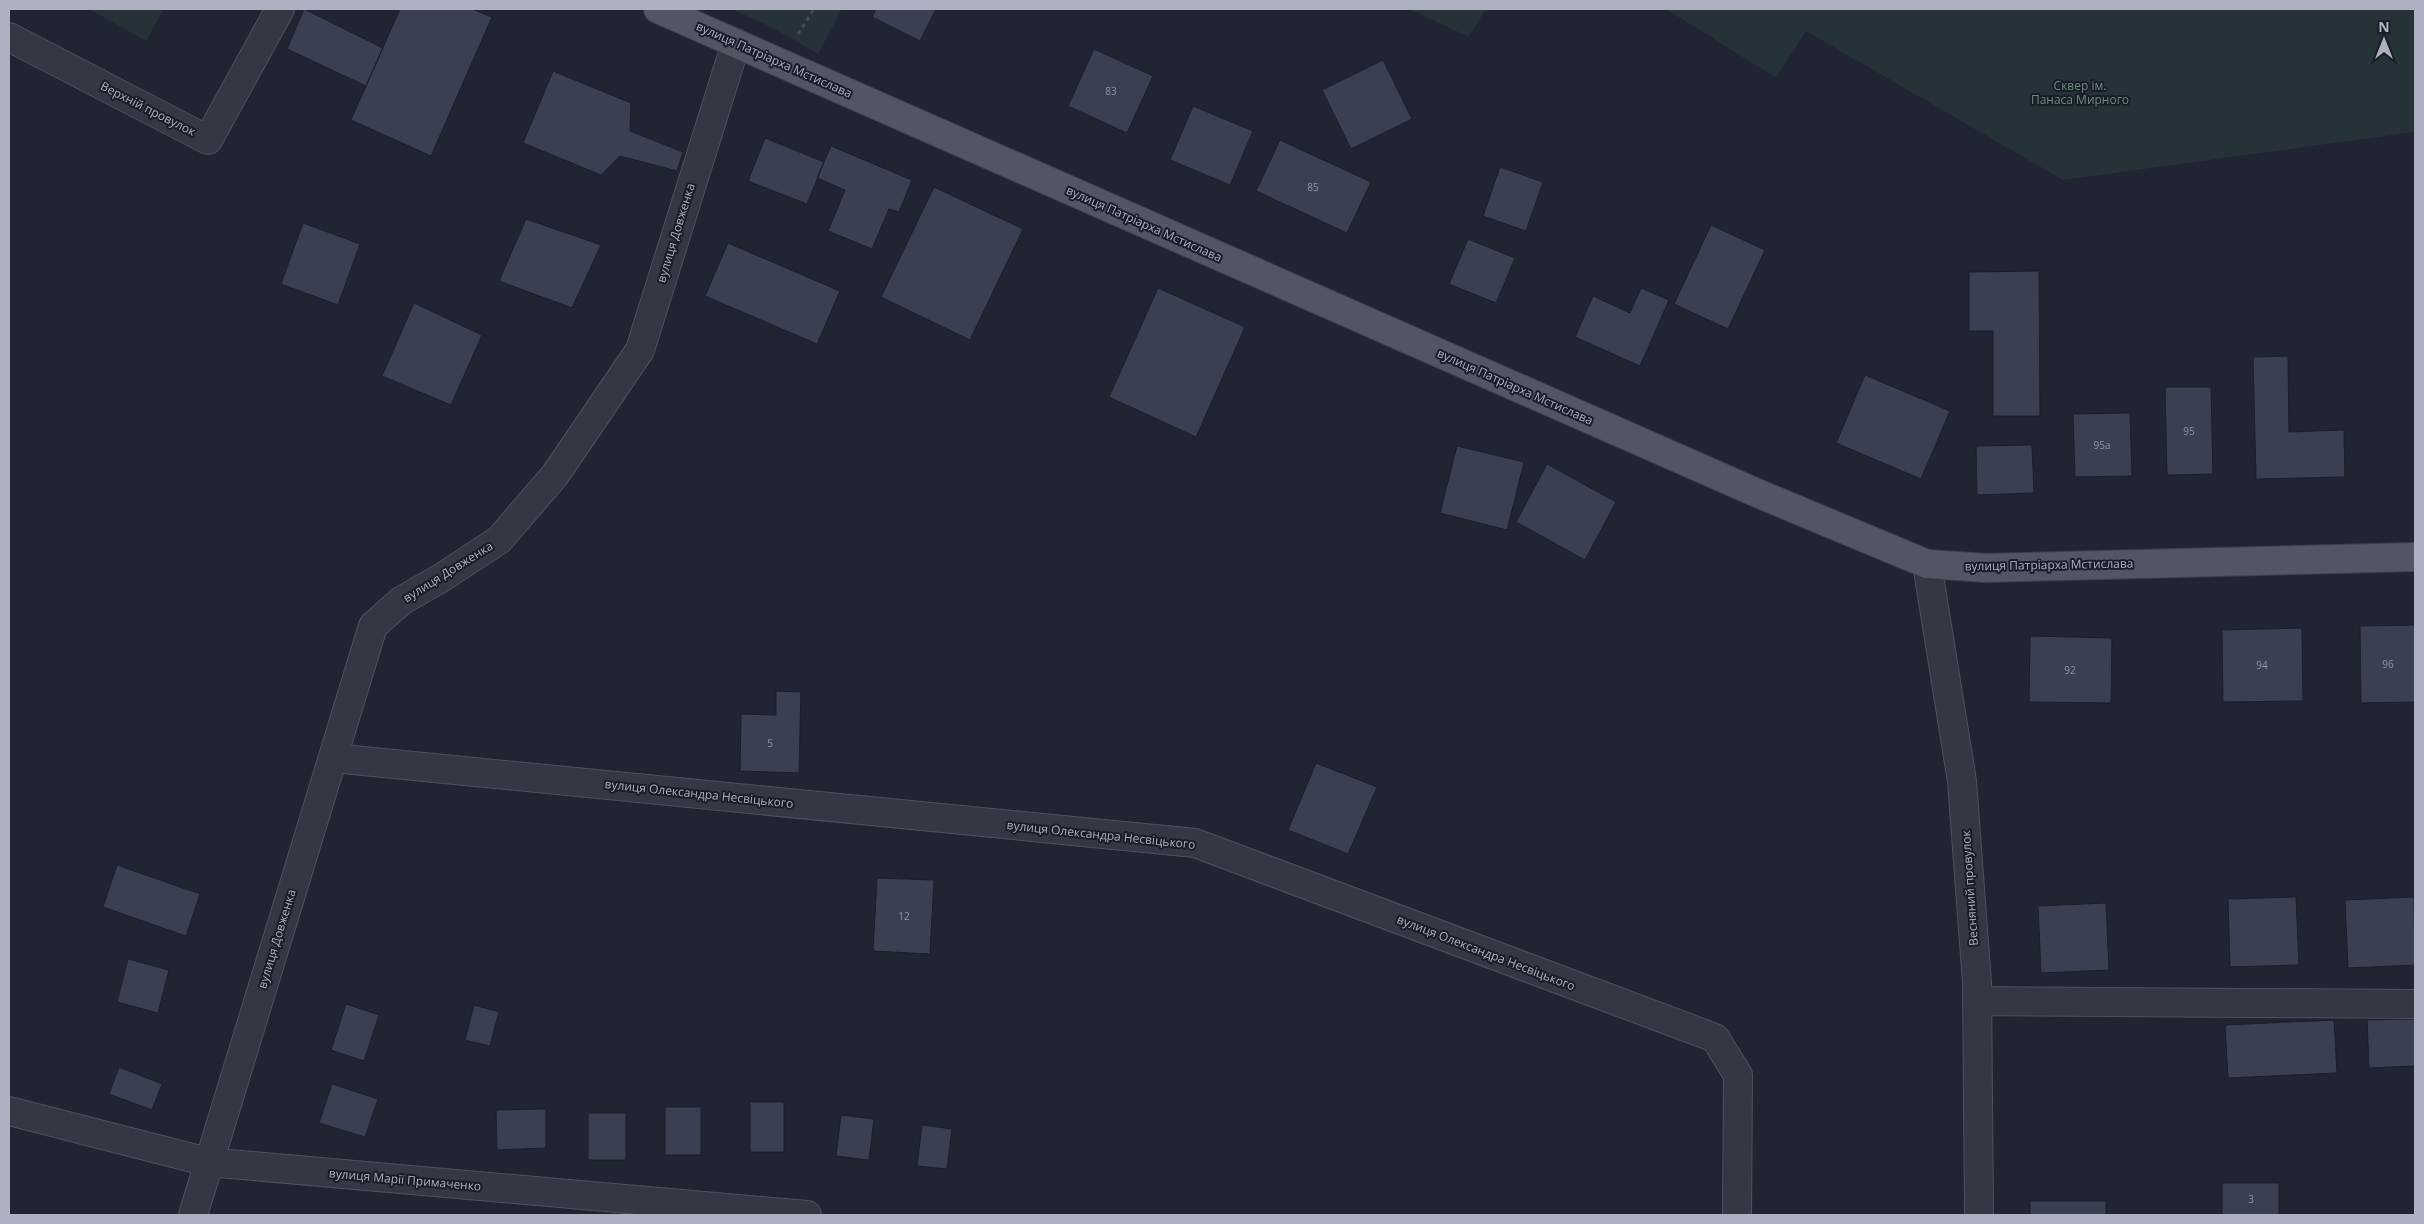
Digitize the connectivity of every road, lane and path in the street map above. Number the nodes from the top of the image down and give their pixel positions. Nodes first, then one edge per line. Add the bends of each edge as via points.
1 (280, 9) edge
2 (658, 9) edge
3 (9, 37) edge
4 (736, 43) junction
5 (2415, 557) edge
6 (1927, 564) junction
7 (333, 758) junction
8 (1977, 1001) junction
9 (2415, 1004) edge
10 (9, 1111) edge
11 (208, 1162) junction
12 (193, 1215) edge
13 (807, 1215) edge
14 (1737, 1215) edge
15 (1980, 1215) edge

1 - 3 street, Верхній провулок via 208,140
2 - 4 main road, вулиця Патріарха Мстислава
4 - 6 main road, вулиця Патріарха Мстислава via 1739,485
4 - 7 street, вулиця Довженка via 640,350 555,475 499,540 401,600 373,626
5 - 6 main road, вулиця Патріарха Мстислава via 1987,568
6 - 8 street, Весняний провулок via 1962,781
7 - 11 street, вулиця Довженка
7 - 14 street, вулиця Олександра Несвіцького via 1194,843 1715,1038 1738,1074
8 - 9 street
8 - 15 street, Весняний провулок
10 - 11 street, вулиця Марії Примаченко
11 - 12 street, вулиця Довженка
11 - 13 street, вулиця Марії Примаченко

